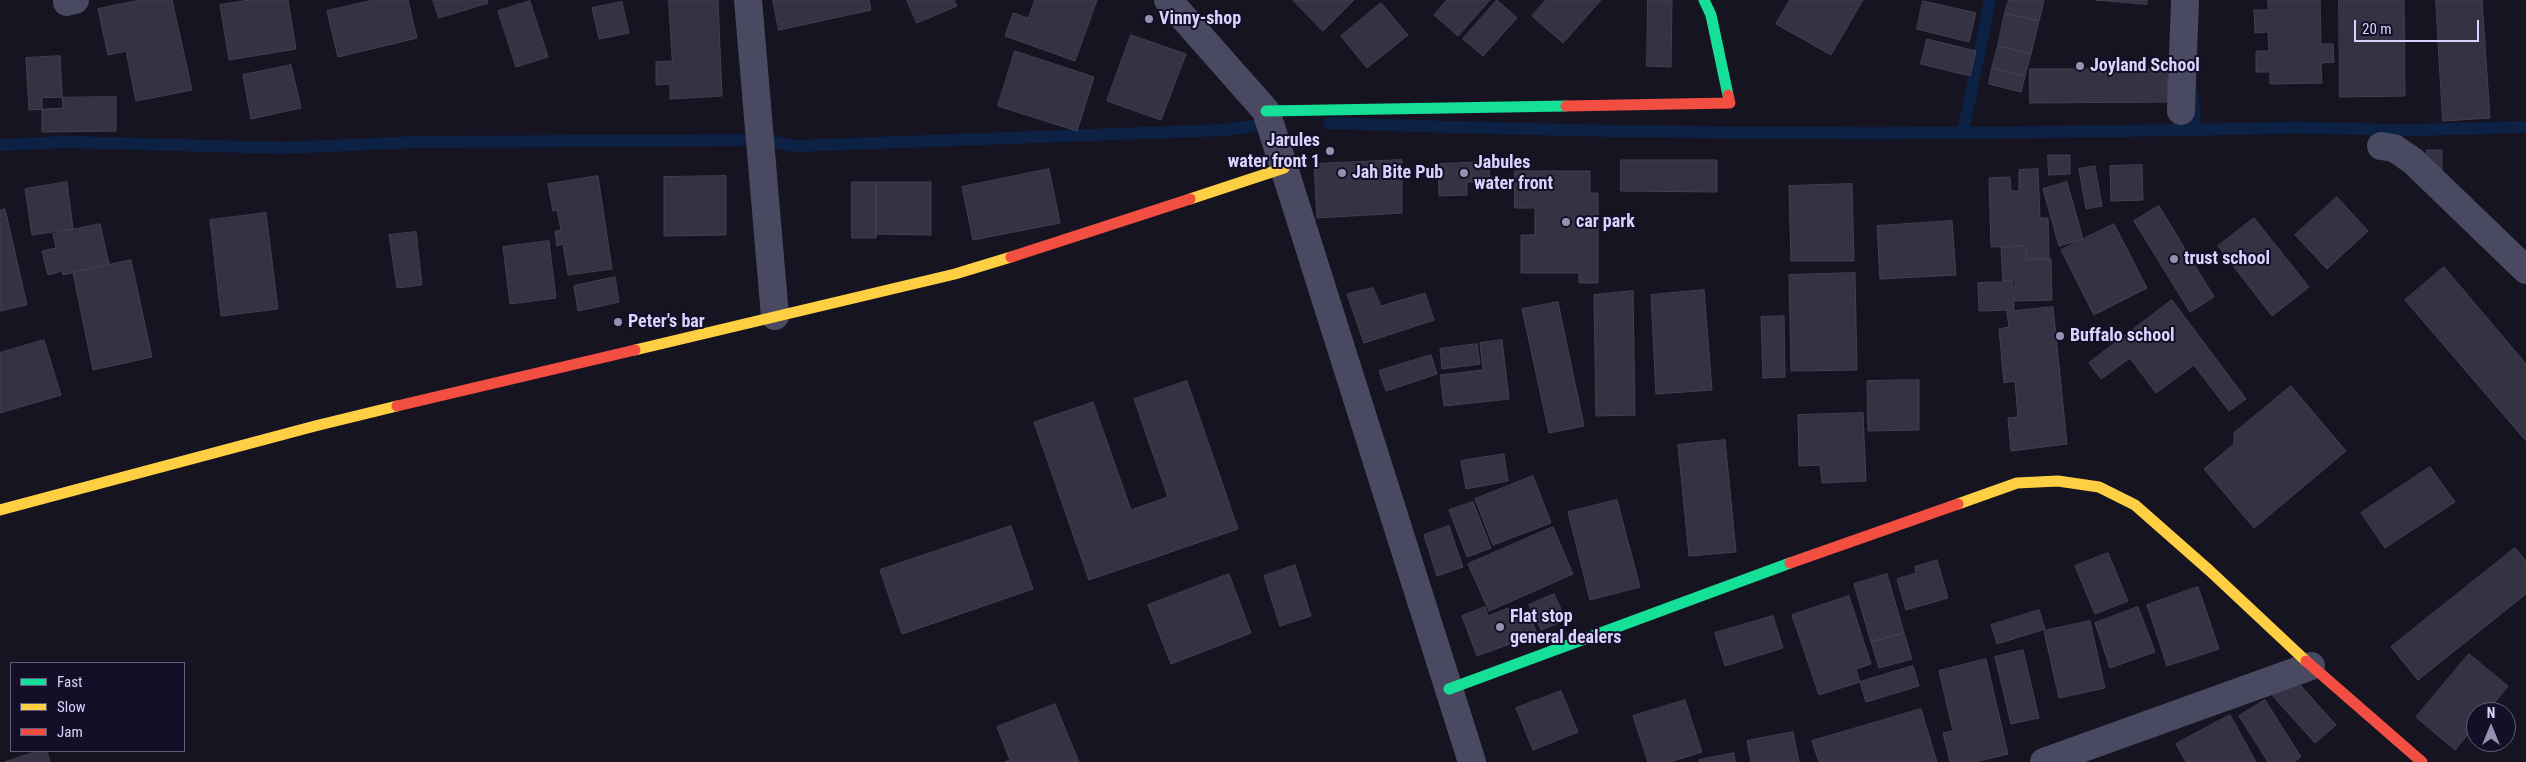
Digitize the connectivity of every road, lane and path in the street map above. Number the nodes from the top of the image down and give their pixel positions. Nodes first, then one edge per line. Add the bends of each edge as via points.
1 (748, 0) edge
2 (1168, 0) edge
3 (1704, 0) edge
4 (2186, 0) edge
5 (1266, 111) junction
6 (2181, 111) dead end
7 (2381, 146) dead end
8 (1284, 168) junction
9 (2526, 270) edge
10 (775, 316) junction
11 (0, 510) edge
12 (2311, 666) junction
13 (1448, 689) junction
14 (1472, 762) edge
15 (2044, 762) edge
16 (2422, 762) edge

1 - 10 street
2 - 5 street
3 - 5 street via 1711,15 1730,103
4 - 6 street
5 - 8 street
7 - 9 street via 2394,148 2413,161
8 - 10 street via 964,271
8 - 13 street
10 - 11 street via 315,426
12 - 13 street via 2135,505 2099,487 2058,480 2017,483
12 - 15 street
12 - 16 street
13 - 14 street

